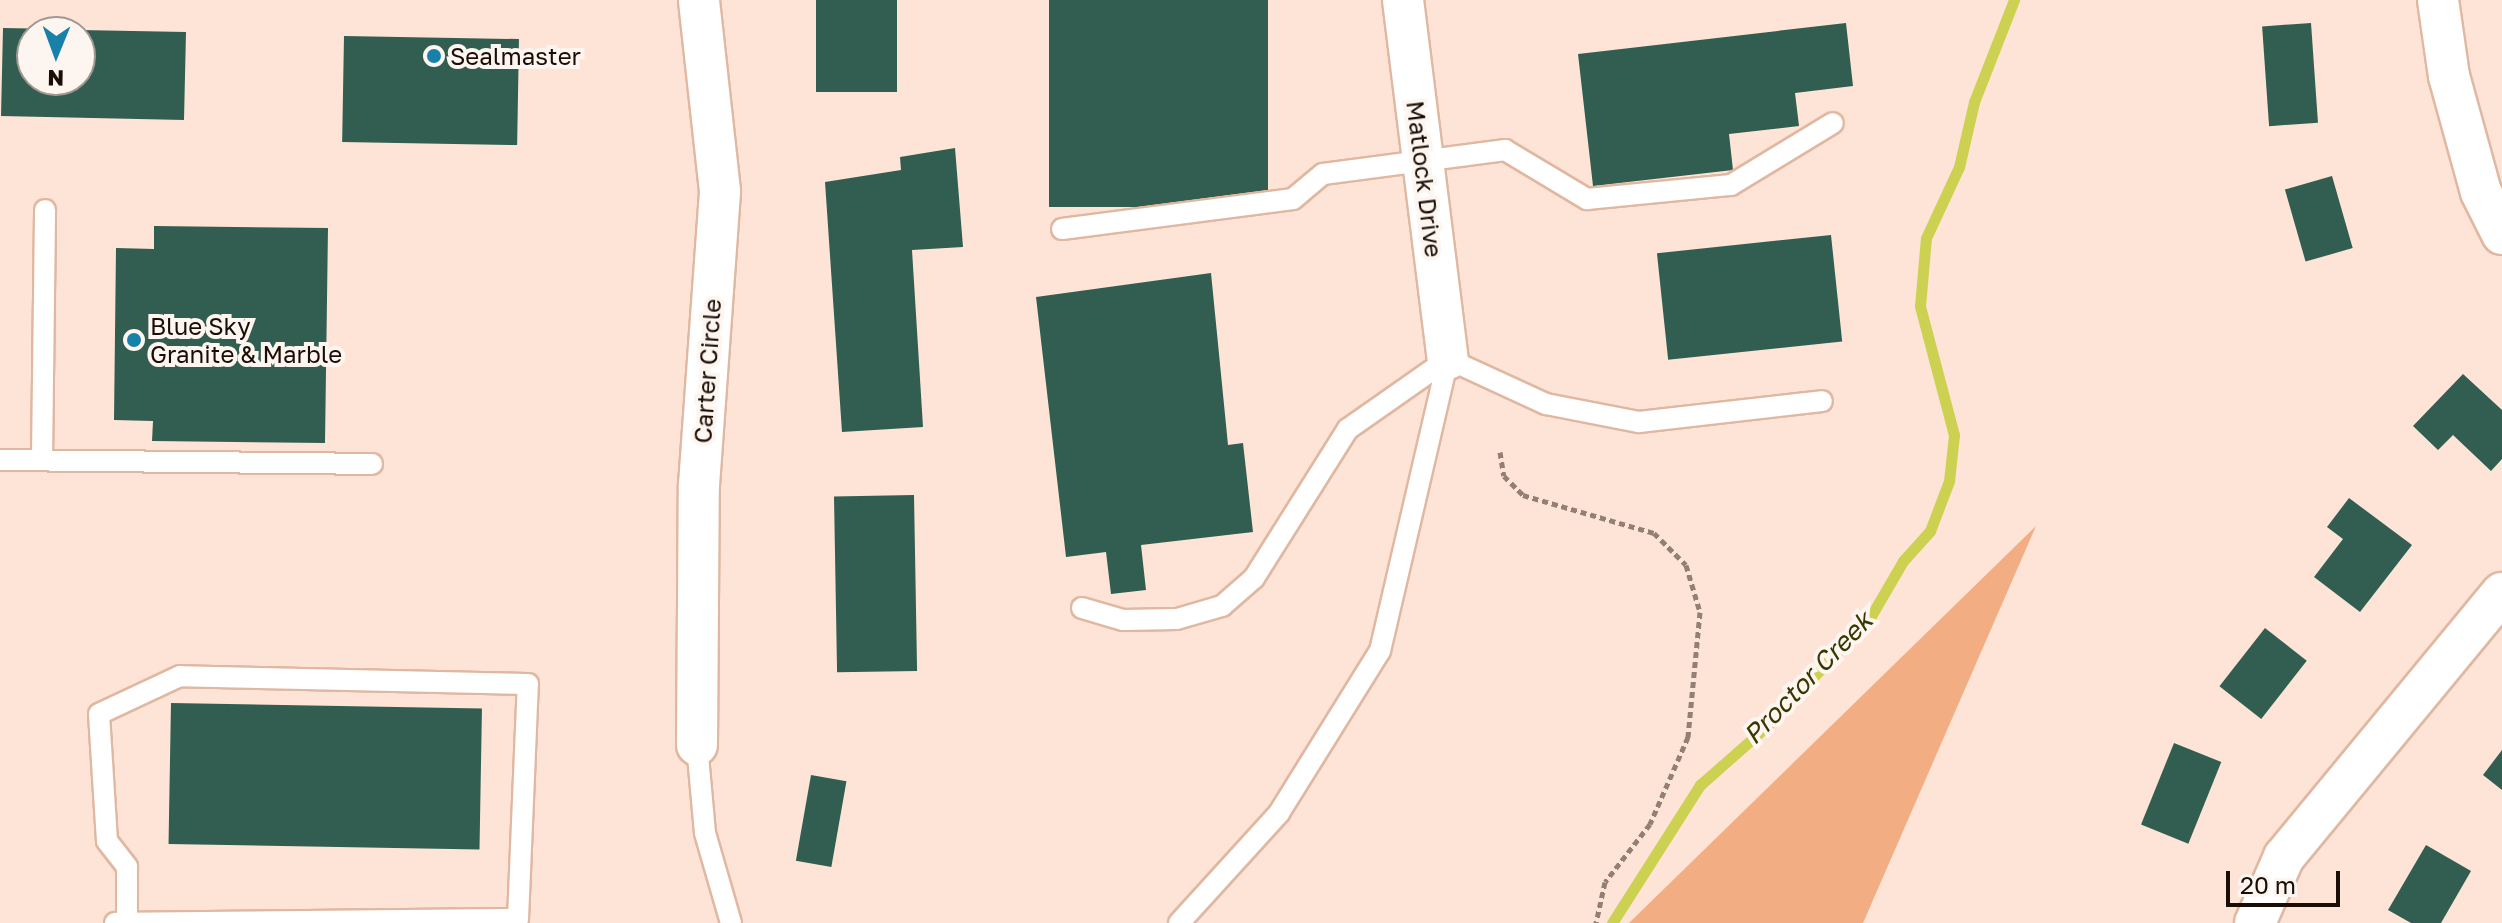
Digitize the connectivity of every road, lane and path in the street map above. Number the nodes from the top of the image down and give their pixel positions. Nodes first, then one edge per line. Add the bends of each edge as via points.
1 (699, 0) edge
2 (2438, 0) edge
3 (1410, 1) edge
4 (1833, 123) dead end
5 (1423, 161) junction
6 (45, 210) dead end
7 (1062, 229) dead end
8 (2502, 234) edge
9 (1448, 359) junction
10 (1822, 401) dead end
11 (1500, 452) dead end
12 (0, 460) edge
13 (42, 460) junction
14 (372, 464) dead end
15 (2502, 593) edge
16 (1082, 608) dead end
17 (697, 745) joint
18 (121, 922) edge
19 (731, 923) edge
20 (1179, 923) edge
21 (1596, 923) edge
22 (2255, 923) edge

1 - 17 street, Carter Circle via 720,191 699,485
2 - 8 street via 2449,76 2481,192
3 - 5 street, Matlock Drive
4 - 5 lane via 1731,185 1587,199 1505,150
5 - 7 lane via 1323,174 1293,199
5 - 9 street, Matlock Drive
6 - 13 lane
9 - 10 lane via 1546,404 1639,422
9 - 16 lane via 1348,429 1254,578 1222,606 1177,619 1123,620
9 - 20 lane via 1380,651 1279,813
11 - 21 path via 1504,476 1523,495 1654,533 1686,565 1700,612 1688,737 1650,824 1605,882
12 - 13 lane
13 - 14 lane
15 - 22 street via 2284,857
17 - 19 lane via 705,833
18 - 18 lane via 518,919 528,684 180,676 99,714 107,841 127,867

